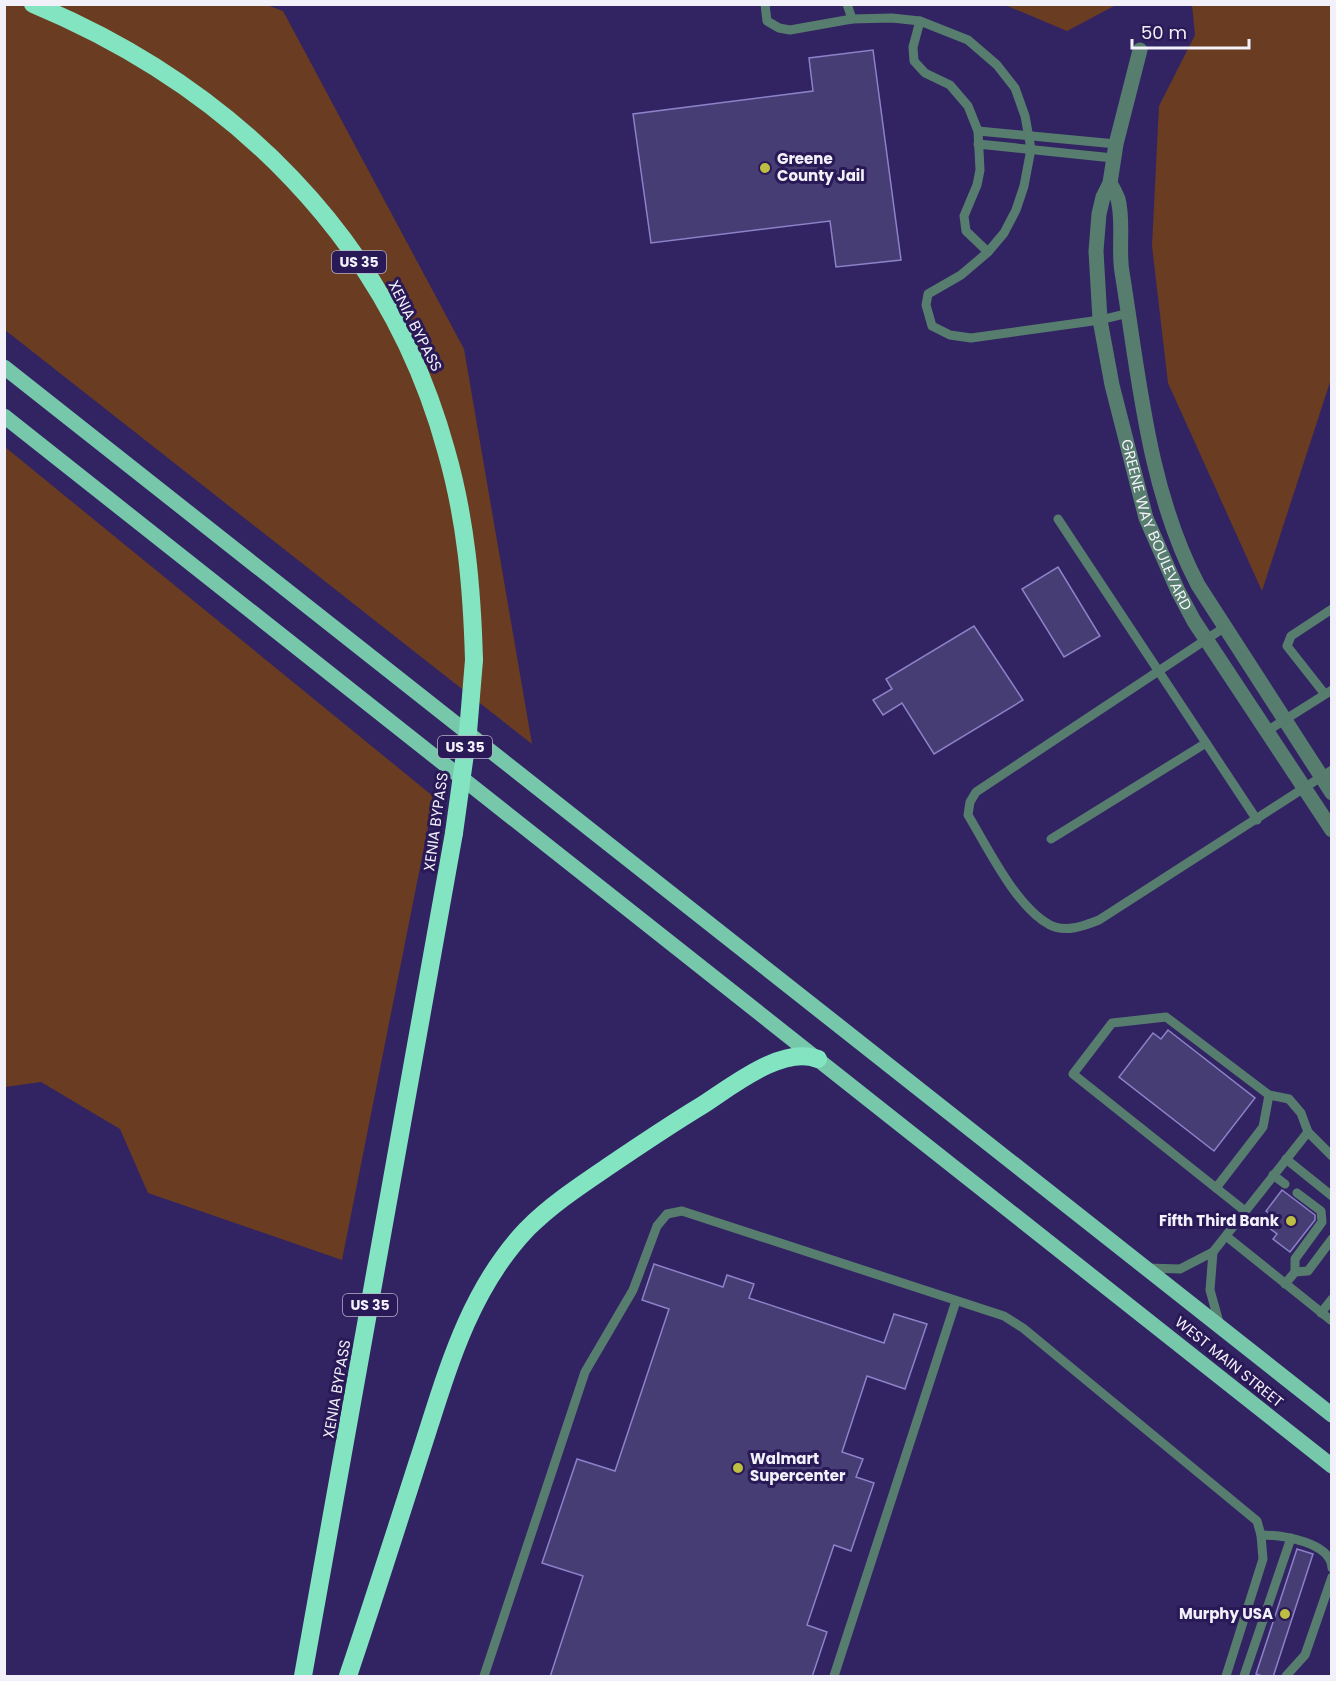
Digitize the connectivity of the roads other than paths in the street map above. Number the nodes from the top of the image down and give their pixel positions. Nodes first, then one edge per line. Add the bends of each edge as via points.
1 (33, 4) edge
2 (765, 4) edge
3 (847, 4) edge
4 (852, 19) junction
5 (920, 21) junction
6 (1140, 50) dead end
7 (978, 131) junction
8 (1029, 136) junction
9 (978, 144) junction
10 (1031, 149) junction
11 (1115, 151) junction
12 (1110, 183) junction
13 (988, 252) junction
14 (1129, 313) junction
15 (1101, 320) junction
16 (4, 367) edge
17 (4, 416) edge
18 (1058, 519) dead end
19 (1332, 609) edge
20 (1225, 627) junction
21 (1207, 640) junction
22 (1158, 670) junction
23 (1328, 691) edge
24 (1285, 721) junction
25 (1267, 731) junction
26 (1206, 743) junction
27 (1326, 773) edge
28 (1304, 788) junction
29 (1332, 793) edge
30 (1257, 819) junction
31 (1332, 830) edge
32 (1051, 839) dead end
33 (818, 1059) junction
34 (1269, 1095) junction
35 (1308, 1132) junction
36 (1332, 1156) edge
37 (1286, 1160) junction
38 (1273, 1175) junction
39 (1285, 1184) dead end
40 (1216, 1188) junction
41 (1297, 1193) dead end
42 (1332, 1196) edge
43 (1245, 1211) junction
44 (1226, 1236) junction
45 (1332, 1239) edge
46 (1213, 1252) junction
47 (1146, 1268) junction
48 (1295, 1272) junction
49 (1285, 1284) junction
50 (1332, 1299) edge
51 (956, 1301) junction
52 (1321, 1312) junction
53 (1332, 1321) edge
54 (1221, 1327) junction
55 (1332, 1415) edge
56 (1332, 1466) edge
57 (1261, 1535) junction
58 (1291, 1538) junction
59 (1332, 1568) edge
60 (1332, 1577) edge
61 (1227, 1676) edge
62 (303, 1677) edge
63 (348, 1677) edge
64 (484, 1677) edge
65 (834, 1677) edge
66 (1244, 1677) edge
67 (1286, 1677) edge

1 - 62 highway, XENIA BYPASS / US 35, bridge via 116,43 183,84 228,118 281,167 342,237 385,302 430,399 461,516 469,569 474,660 468,732 454,833
2 - 4 lane via 767,21 790,30
3 - 4 lane
4 - 5 lane
5 - 7 lane via 913,47 914,61 925,73 950,85 968,106
5 - 8 lane via 968,40 997,65 1015,88
6 - 11 street, GREENE WAY BOULEVARD
7 - 8 lane
7 - 9 lane
8 - 10 lane
8 - 11 lane
9 - 10 lane
9 - 13 lane via 979,177 964,216 966,231
10 - 11 lane
10 - 13 lane via 1016,210
11 - 12 street, GREENE WAY BOULEVARD
12 - 14 street, GREENE WAY BOULEVARD via 1118,199 1119,257
12 - 15 street, GREENE WAY BOULEVARD via 1099,214 1096,251
13 - 15 lane via 961,275 928,294 926,305 932,326 971,338
14 - 15 lane
14 - 20 street, GREENE WAY BOULEVARD via 1151,447 1167,513 1183,556
15 - 21 street, GREENE WAY BOULEVARD via 1112,385 1146,519 1178,591
16 - 47 main road, WEST MAIN STREET
17 - 33 main road, WEST MAIN STREET
18 - 22 lane
19 - 23 lane via 1291,636 1287,646
20 - 21 lane
20 - 24 street, GREENE WAY BOULEVARD
21 - 22 lane
21 - 25 street, GREENE WAY BOULEVARD
22 - 26 lane
22 - 30 lane via 976,792 970,802 968,815 1023,904 1051,926 1078,928 1099,920
23 - 24 lane
24 - 25 lane
24 - 27 street, GREENE WAY BOULEVARD
25 - 28 street, GREENE WAY BOULEVARD
26 - 30 lane
26 - 32 lane
27 - 28 lane
27 - 29 street, GREENE WAY BOULEVARD
28 - 30 lane
28 - 31 street, GREENE WAY BOULEVARD
33 - 56 main road, WEST MAIN STREET
33 - 63 highway via 798,1055 780,1059 691,1112 550,1207 502,1260 475,1302 452,1355
34 - 35 lane via 1289,1099 1301,1113
34 - 40 lane via 1263,1127
34 - 40 lane via 1166,1017 1112,1023 1073,1074
35 - 36 lane
35 - 37 lane
37 - 38 lane
37 - 42 lane
38 - 39 lane
38 - 43 lane
40 - 43 lane
41 - 48 lane via 1321,1212 1322,1222 1295,1259
43 - 44 lane
44 - 46 lane
44 - 49 lane
45 - 48 lane via 1308,1271
46 - 47 lane via 1180,1269
46 - 54 lane via 1210,1290
47 - 54 main road, WEST MAIN STREET
48 - 49 lane
49 - 52 lane
50 - 52 lane
51 - 57 lane via 1004,1316 1023,1328 1257,1521
51 - 64 lane via 682,1211 667,1214 657,1226 633,1290 585,1372
51 - 65 lane
52 - 53 lane
54 - 55 main road, WEST MAIN STREET
57 - 58 lane
57 - 61 lane via 1263,1559
58 - 59 lane via 1323,1549
58 - 66 lane
60 - 67 lane via 1305,1655

